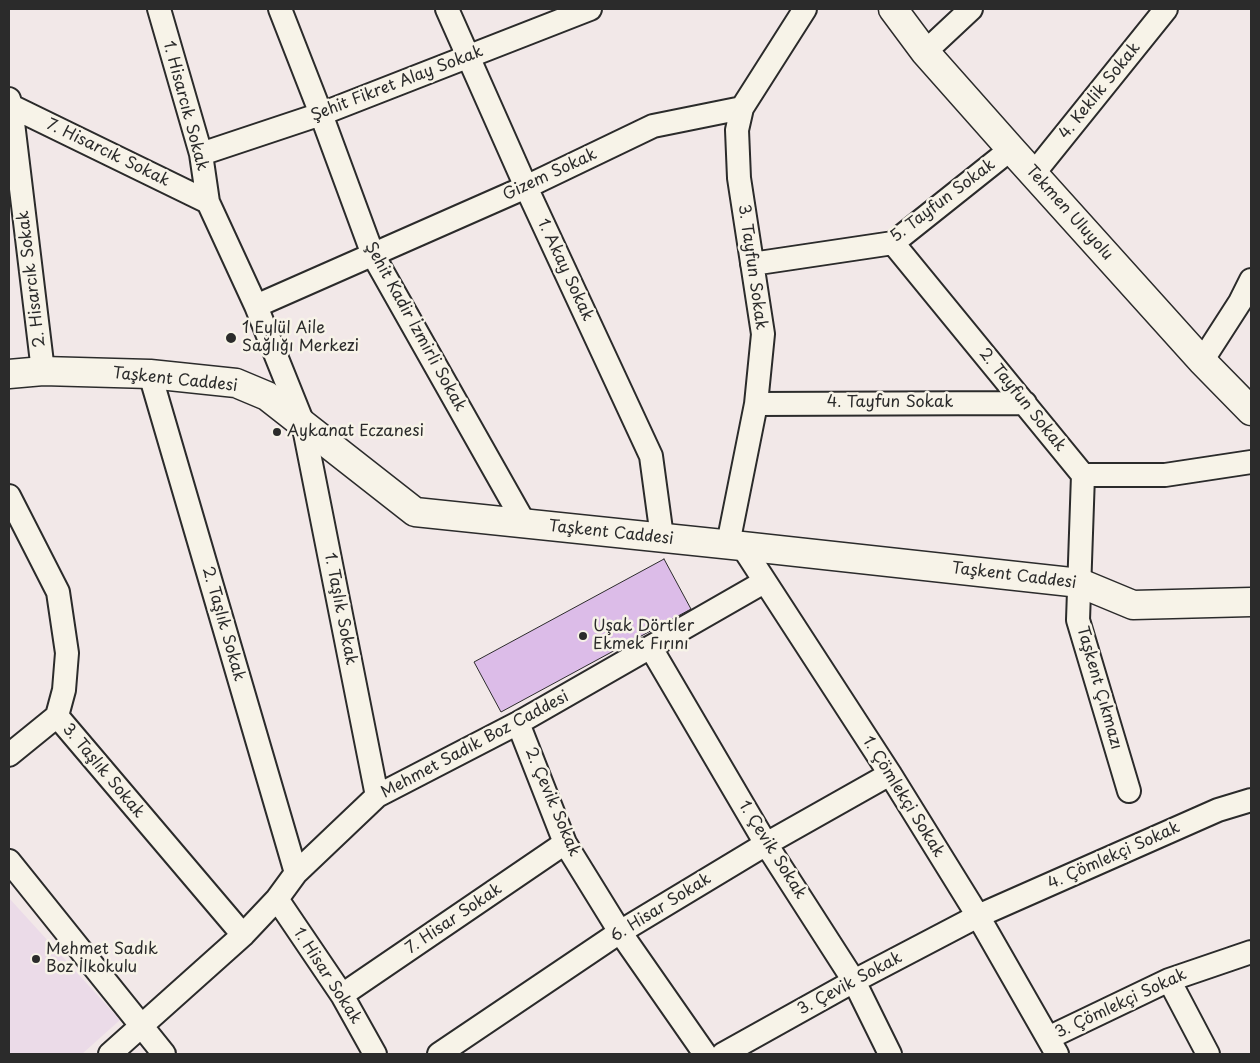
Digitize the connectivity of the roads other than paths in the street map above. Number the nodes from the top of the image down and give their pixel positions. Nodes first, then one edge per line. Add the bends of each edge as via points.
1 (159, 9) edge
2 (280, 9) edge
3 (447, 9) edge
4 (590, 9) edge
5 (805, 9) edge
6 (893, 9) edge
7 (971, 9) edge
8 (1166, 9) edge
9 (925, 52) junction
10 (468, 57) junction
11 (10, 104) edge
12 (742, 108) junction
13 (321, 114) junction
14 (1011, 149) junction
15 (201, 154) junction
16 (1034, 173) junction
17 (526, 187) junction
18 (208, 202) junction
19 (893, 242) junction
20 (373, 255) junction
21 (752, 264) junction
22 (1251, 280) edge
23 (256, 306) junction
24 (1202, 361) junction
25 (43, 371) junction
26 (9, 374) edge
27 (150, 374) junction
28 (1025, 403) junction
29 (756, 404) junction
30 (1251, 411) edge
31 (303, 423) junction
32 (1251, 462) edge
33 (1084, 475) junction
34 (9, 496) edge
35 (525, 524) junction
36 (662, 537) junction
37 (735, 545) junction
38 (764, 582) junction
39 (1080, 583) junction
40 (1251, 602) edge
41 (650, 648) junction
42 (57, 716) junction
43 (518, 723) junction
44 (9, 755) edge
45 (890, 774) junction
46 (1129, 791) dead end
47 (377, 796) junction
48 (1251, 800) edge
49 (565, 842) junction
50 (766, 844) junction
51 (9, 861) edge
52 (296, 874) junction
53 (277, 899) junction
54 (978, 916) junction
55 (620, 932) junction
56 (243, 935) junction
57 (1251, 952) edge
58 (1169, 980) junction
59 (854, 981) junction
60 (342, 994) junction
61 (143, 1026) junction
62 (1052, 1046) edge
63 (110, 1054) edge
64 (164, 1054) edge
65 (376, 1054) edge
66 (439, 1054) edge
67 (705, 1054) edge
68 (723, 1054) edge
69 (890, 1054) edge
70 (1208, 1054) edge

1 - 15 street, 1. Hisarcık Sokak
2 - 13 street, Şehit Kadir İzmirli Sokak
3 - 10 street, 1. Akay Sokak
4 - 10 street, Şehit Fikret Alay Sokak
5 - 12 street
6 - 9 street, Tekmen Uluyolu
7 - 9 street
8 - 16 street, 4. Keklik Sokak
9 - 14 street, Tekmen Uluyolu
10 - 13 street, Şehit Fikret Alay Sokak
10 - 17 street, 1. Akay Sokak
11 - 18 street, 7. Hisarcık Sokak
11 - 25 street, 2. Hisarcık Sokak
12 - 17 street, Gizem Sokak via 653,126
12 - 21 street, 3. Tayfun Sokak via 737,130 738,178
13 - 15 street, Şehit Fikret Alay Sokak
13 - 20 street, Şehit Kadir İzmirli Sokak
14 - 16 street, Tekmen Uluyolu
14 - 19 street, 5. Tayfun Sokak
15 - 18 street, 1. Hisarcık Sokak
16 - 24 street, Tekmen Uluyolu
17 - 20 street, Gizem Sokak
17 - 36 street, 1. Akay Sokak via 652,456
18 - 23 street, 1. Hisarcık Sokak
19 - 21 street, 5. Tayfun Sokak
19 - 28 street, 2. Tayfun Sokak
20 - 23 street, Gizem Sokak
20 - 35 street, Şehit Kadir İzmirli Sokak
21 - 29 street, 3. Tayfun Sokak via 763,334
22 - 24 street
23 - 31 street, 1. Hisarcık Sokak
24 - 30 street, Tekmen Uluyolu
25 - 26 street, Taşkent Caddesi
25 - 27 street, Taşkent Caddesi
27 - 31 street, Taşkent Caddesi via 236,383 267,396
27 - 52 street, 2. Taşlık Sokak
28 - 29 street, 4. Tayfun Sokak
28 - 33 street, 2. Tayfun Sokak
29 - 37 street, 3. Tayfun Sokak
31 - 35 street, Taşkent Caddesi via 415,512
31 - 47 street, 1. Taşlık Sokak
32 - 33 street via 1165,475
33 - 39 street
34 - 42 street, 3. Taşlık Sokak via 58,592 67,654 64,690
35 - 36 street, Taşkent Caddesi
36 - 37 street, Taşkent Caddesi
37 - 38 street, 1. Çömlekçi Sokak
37 - 39 street, Taşkent Caddesi
38 - 41 street, Mehmet Sadık Boz Caddesi
38 - 45 street, 1. Çömlekçi Sokak
39 - 40 street, Taşkent Caddesi via 1133,605
39 - 46 street, Taşkent Çıkmazı via 1078,620
41 - 43 street, Mehmet Sadık Boz Caddesi
41 - 50 street, 1. Çevik Sokak
42 - 44 street
42 - 56 street, 3. Taşlık Sokak
43 - 47 street, Mehmet Sadık Boz Caddesi
43 - 49 street, 2. Çevik Sokak
45 - 50 street, 6. Hisar Sokak
45 - 54 street, 1. Çömlekçi Sokak
47 - 52 street, Mehmet Sadık Boz Caddesi
48 - 54 street, 4. Çömlekçi Sokak via 1218,810
49 - 55 street, 2. Çevik Sokak
49 - 60 street, 7. Hisar Sokak
50 - 55 street, 6. Hisar Sokak
50 - 59 street, 1. Çevik Sokak
51 - 61 street
52 - 53 street, Mehmet Sadık Boz Caddesi
53 - 56 street, Mehmet Sadık Boz Caddesi
53 - 60 street, 1. Hisar Sokak
54 - 59 street, 3. Çevik Sokak
54 - 62 street, 1. Çömlekçi Sokak
55 - 66 street, 6. Hisar Sokak
55 - 67 street, 2. Çevik Sokak
56 - 61 street, Mehmet Sadık Boz Caddesi
57 - 58 street, 3. Çömlekçi Sokak
58 - 62 street, 3. Çömlekçi Sokak
58 - 70 street
59 - 68 street, 3. Çevik Sokak
59 - 69 street, 1. Çevik Sokak
60 - 65 street, 1. Hisar Sokak
61 - 63 street, Mehmet Sadık Boz Caddesi
61 - 64 street

